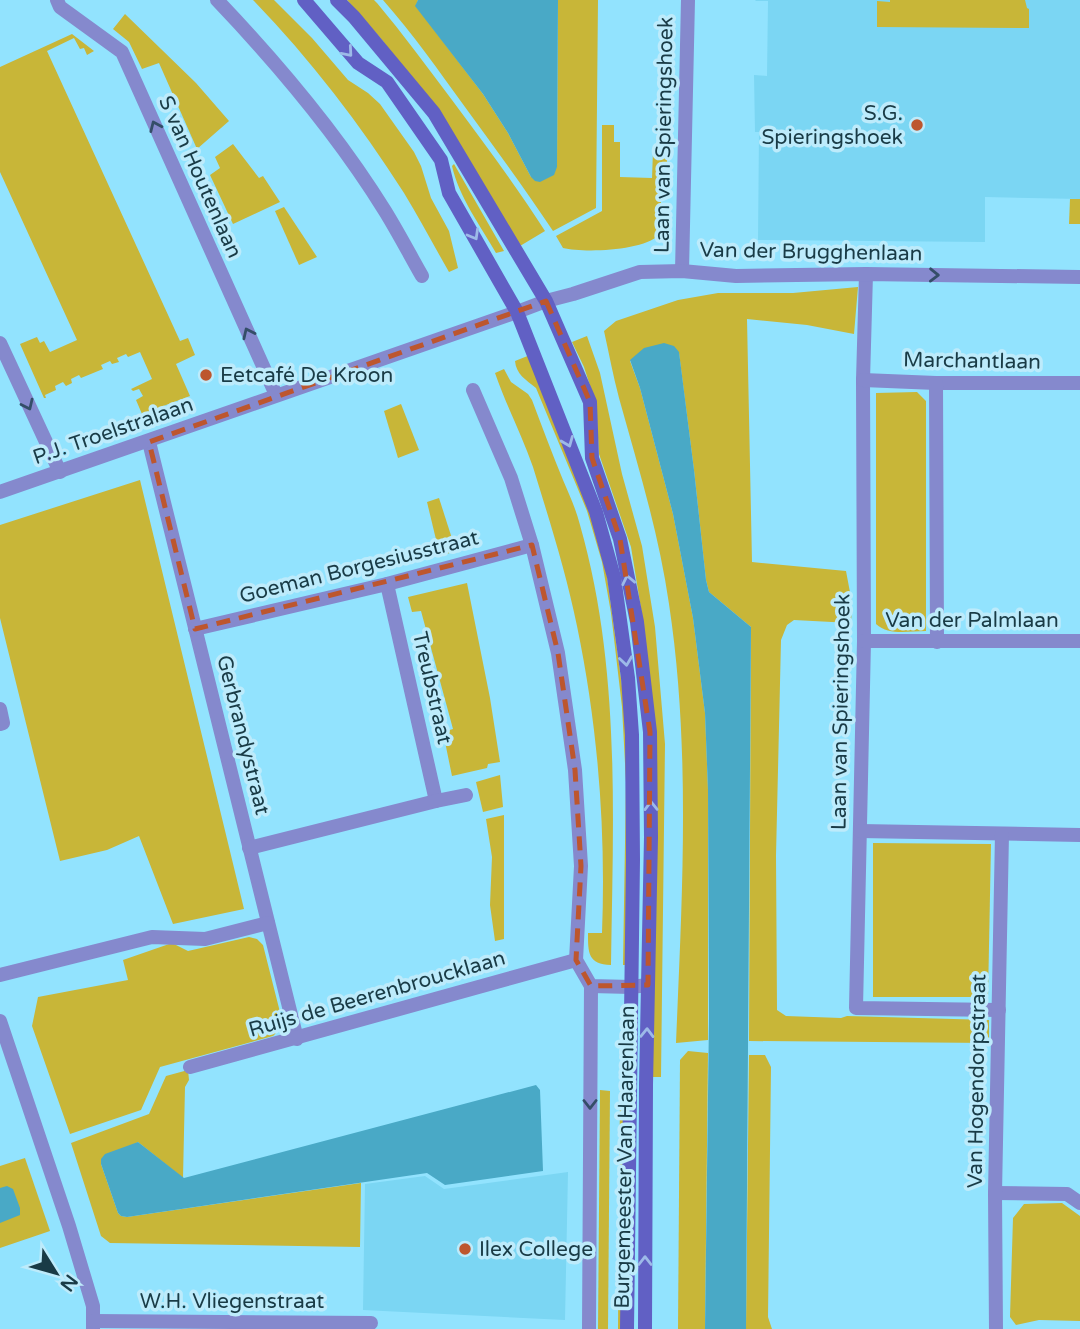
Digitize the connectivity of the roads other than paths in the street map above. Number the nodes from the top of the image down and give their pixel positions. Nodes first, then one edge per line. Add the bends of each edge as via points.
1 (57, 0) edge
2 (217, 0) edge
3 (304, 0) edge
4 (337, 0) edge
5 (688, 0) edge
6 (682, 271) junction
7 (866, 274) junction
8 (422, 276) dead end
9 (1080, 277) edge
10 (546, 301) junction
11 (517, 312) junction
12 (0, 342) edge
13 (863, 380) junction
14 (936, 383) junction
15 (1080, 383) edge
16 (473, 390) dead end
17 (276, 395) junction
18 (149, 442) junction
19 (60, 472) junction
20 (0, 492) edge
21 (532, 545) junction
22 (387, 584) junction
23 (195, 629) junction
24 (864, 641) junction
25 (937, 642) junction
26 (1080, 642) edge
27 (467, 795) dead end
28 (436, 801) junction
29 (860, 831) junction
30 (1002, 834) junction
31 (1080, 835) edge
32 (249, 848) junction
33 (268, 923) junction
34 (576, 960) junction
35 (0, 975) edge
36 (648, 985) junction
37 (591, 986) junction
38 (631, 987) junction
39 (999, 1010) junction
40 (0, 1021) edge
41 (297, 1039) junction
42 (190, 1067) dead end
43 (995, 1193) junction
44 (1080, 1203) edge
45 (371, 1323) dead end
46 (93, 1325) edge
47 (589, 1329) edge
48 (627, 1329) edge
49 (645, 1329) edge
50 (996, 1329) edge

17 -> 1 street, S van Houtenlaan via 122,52 60,7
2 - 8 street via 339,143
3 -> 11 main road, Burgemeester Van Haarenlaan via 358,63 387,82 441,160 449,193
4 - 10 main road, Burgemeester Van Haarenlaan via 435,113
5 - 6 street, Laan van Spieringshoek
6 - 7 street, Van der Brugghenlaan via 736,276
6 - 10 street, Van der Brugghenlaan via 640,272
7 -> 9 street, Van der Brugghenlaan
7 - 13 street, Laan van Spieringshoek
10 - 11 street
36 -> 10 main road, Burgemeester Van Haarenlaan via 650,732 637,622 620,539 592,458 590,402
11 - 17 street, P.J. Troelstralaan
11 -> 38 main road, Burgemeester Van Haarenlaan via 596,512 614,577 632,735
12 -> 19 street
13 - 14 street, Marchantlaan
13 - 24 street, Laan van Spieringshoek
14 - 15 street, Marchantlaan
14 - 25 street
16 - 21 street via 511,478
17 - 18 street, P.J. Troelstralaan
18 - 19 street, P.J. Troelstralaan
18 - 23 street, Gerbrandystraat
19 - 20 street, P.J. Troelstralaan
21 - 22 street, Goeman Borgesiusstraat
21 - 34 street via 558,653 575,770 581,866
22 - 23 street, Goeman Borgesiusstraat
22 - 28 street, Treubstraat
23 - 32 street, Gerbrandystraat
24 - 25 street, Van der Palmlaan
24 - 29 street, Laan van Spieringshoek
25 - 26 street, Van der Palmlaan
27 - 28 street
28 - 32 street
29 - 30 street
29 - 39 street, Laan van Spieringshoek via 856,1008
30 - 31 street
30 - 39 street, Van Hogendorpstraat
32 - 33 street, Gerbrandystraat
33 - 35 street via 205,939 152,937
33 - 41 street, Gerbrandystraat
34 - 37 street, Burgemeester Van Haarenlaan
34 - 41 street, Ruijs de Beerenbroucklaan
36 - 38 street, Burgemeester Van Haarenlaan
49 -> 36 main road, Burgemeester Van Haarenlaan
37 - 38 street, Burgemeester Van Haarenlaan
37 -> 47 street, Burgemeester Van Haarenlaan
38 - 48 main road, Burgemeester Van Haarenlaan
39 - 43 street, Van Hogendorpstraat
40 - 46 street via 69,1226 93,1306
41 - 42 street, Ruijs de Beerenbroucklaan
43 - 44 street via 1067,1194
43 - 50 street, Van Hogendorpstraat
45 - 46 street, W.H. Vliegenstraat

